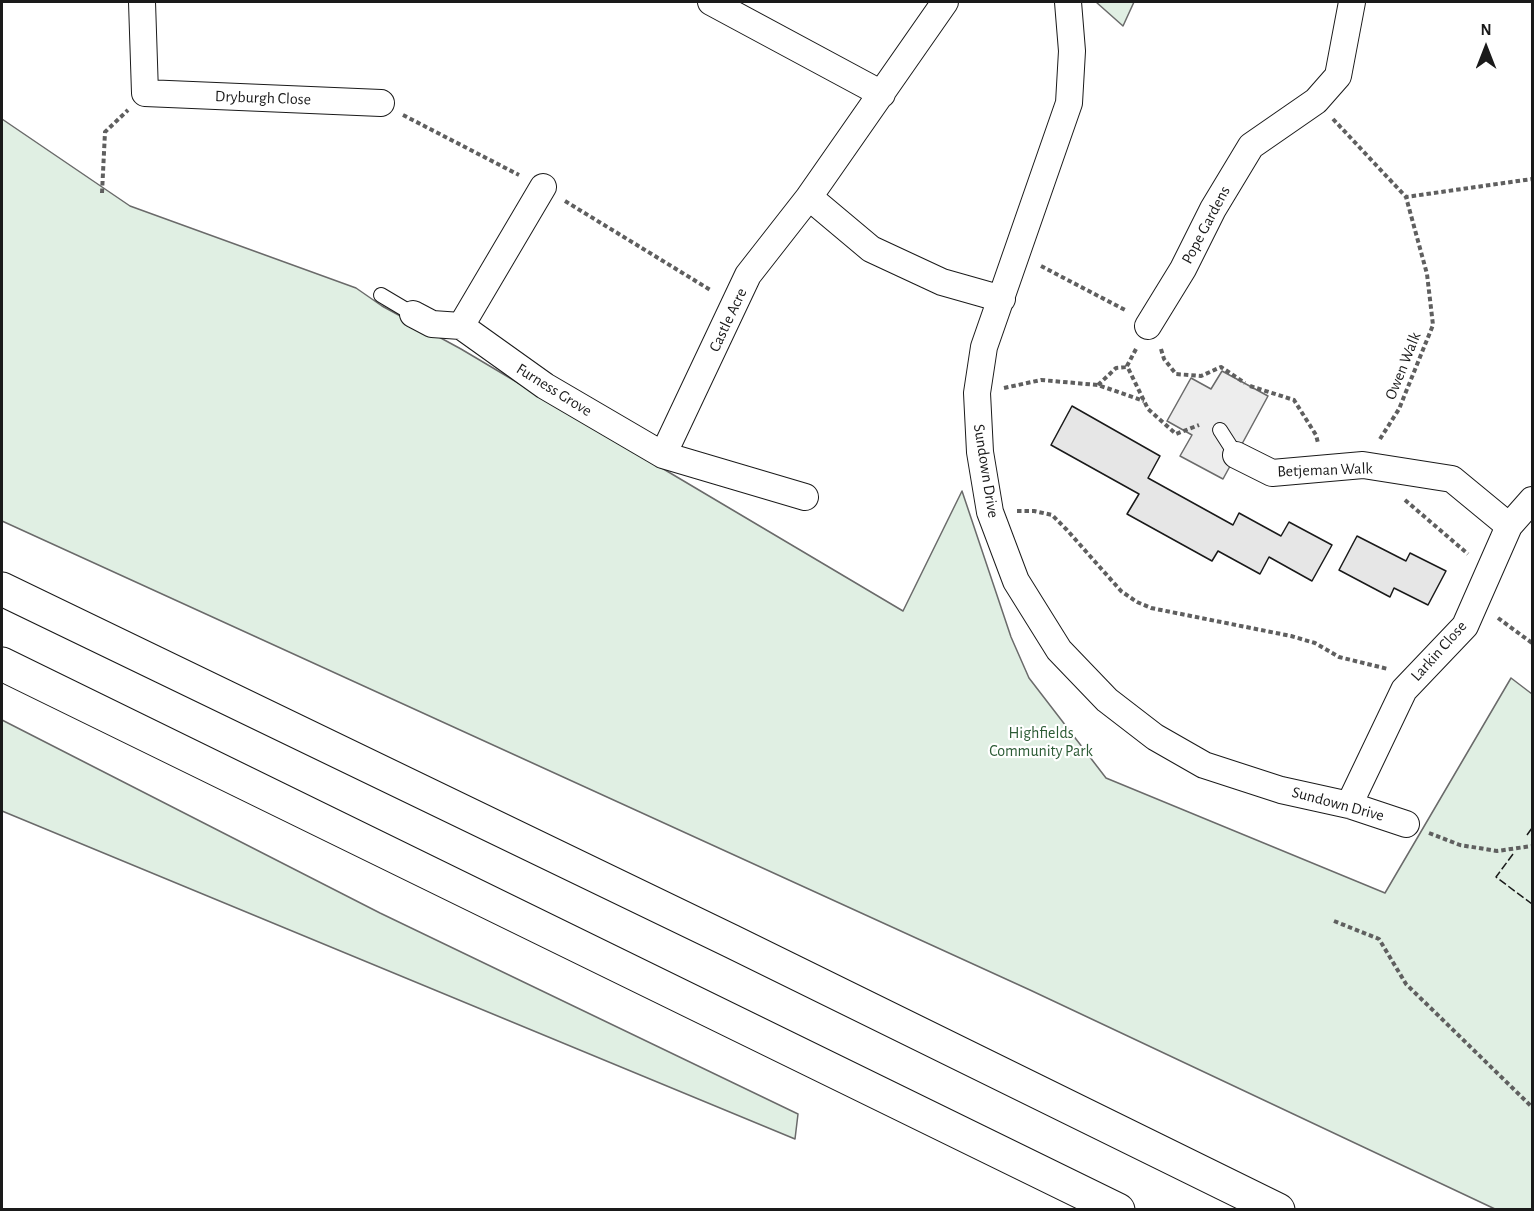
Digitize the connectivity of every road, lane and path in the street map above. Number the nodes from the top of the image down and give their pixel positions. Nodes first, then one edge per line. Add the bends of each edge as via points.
1 (142, 2) edge
2 (711, 2) edge
3 (945, 2) edge
4 (1068, 2) edge
5 (1352, 2) edge
6 (145, 93) junction
7 (882, 94) junction
8 (1316, 101) junction
9 (381, 103) joint
10 (1533, 179) edge
11 (543, 187) junction
12 (102, 193) dead end
13 (810, 197) junction
14 (1406, 197) junction
15 (381, 295) dead end
16 (1002, 299) junction
17 (735, 305) junction
18 (413, 314) joint
19 (461, 327) junction
20 (1148, 327) joint
21 (1127, 366) junction
22 (1098, 385) junction
23 (1250, 386) dead end
24 (977, 393) junction
25 (1144, 401) junction
26 (1205, 422) dead end
27 (1220, 430) dead end
28 (1318, 445) dead end
29 (663, 455) junction
30 (1236, 455) joint
31 (1363, 465) junction
32 (1399, 495) dead end
33 (804, 497) dead end
34 (1533, 500) edge
35 (990, 512) junction
36 (1509, 526) junction
37 (1473, 558) dead end
38 (2, 589) edge
39 (1476, 602) junction
40 (1533, 644) edge
41 (2, 664) edge
42 (1417, 677) junction
43 (1348, 804) junction
44 (1406, 824) joint
45 (1533, 846) edge
46 (1334, 921) dead end
47 (1533, 1107) edge
48 (1118, 1209) edge
49 (1278, 1209) edge

1 - 6 street
2 - 7 street
3 - 7 street, Castle Acre
4 - 16 street, Sundown Drive via 1072,51 1069,103
5 - 8 street, Pope Gardens via 1338,76
6 - 9 street, Dryburgh Close
6 - 12 path via 105,132
7 - 13 street, Castle Acre
8 - 14 path
8 - 20 street, Pope Gardens via 1251,146
9 - 11 path
10 - 14 path
11 - 17 path
11 - 19 street
13 - 16 street via 871,249 942,282
13 - 17 street, Castle Acre via 748,275
14 - 31 path, Owen Walk via 1427,274 1433,325 1399,409
15 - 18 lane
16 - 24 street, Sundown Drive via 984,347
17 - 29 street, Castle Acre
18 - 19 street via 432,324
19 - 29 street, Furness Grove via 545,386
20 - 21 path
21 - 22 path via 1116,368
21 - 25 path
22 - 24 path via 1041,380
22 - 25 path
23 - 28 path via 1294,400
24 - 35 street, Sundown Drive via 980,452
25 - 26 path via 1176,434
27 - 30 lane
29 - 33 street, Furness Grove
30 - 31 street, Betjeman Walk via 1272,473
31 - 36 street, Betjeman Walk via 1452,479
32 - 37 path
34 - 36 street, Larkin Close
35 - 42 path via 1034,511 1052,515 1122,591 1151,608 1291,636 1315,643 1339,657
35 - 43 street, Sundown Drive via 1022,591 1059,650 1107,700 1155,737 1204,765 1281,790
36 - 39 street, Larkin Close
38 - 49 highway
39 - 40 path
39 - 42 street, Larkin Close via 1465,626
41 - 48 highway
42 - 43 street, Larkin Close via 1404,690
43 - 44 street, Sundown Drive
44 - 45 path via 1460,845 1497,851
46 - 47 path via 1379,939 1406,984

